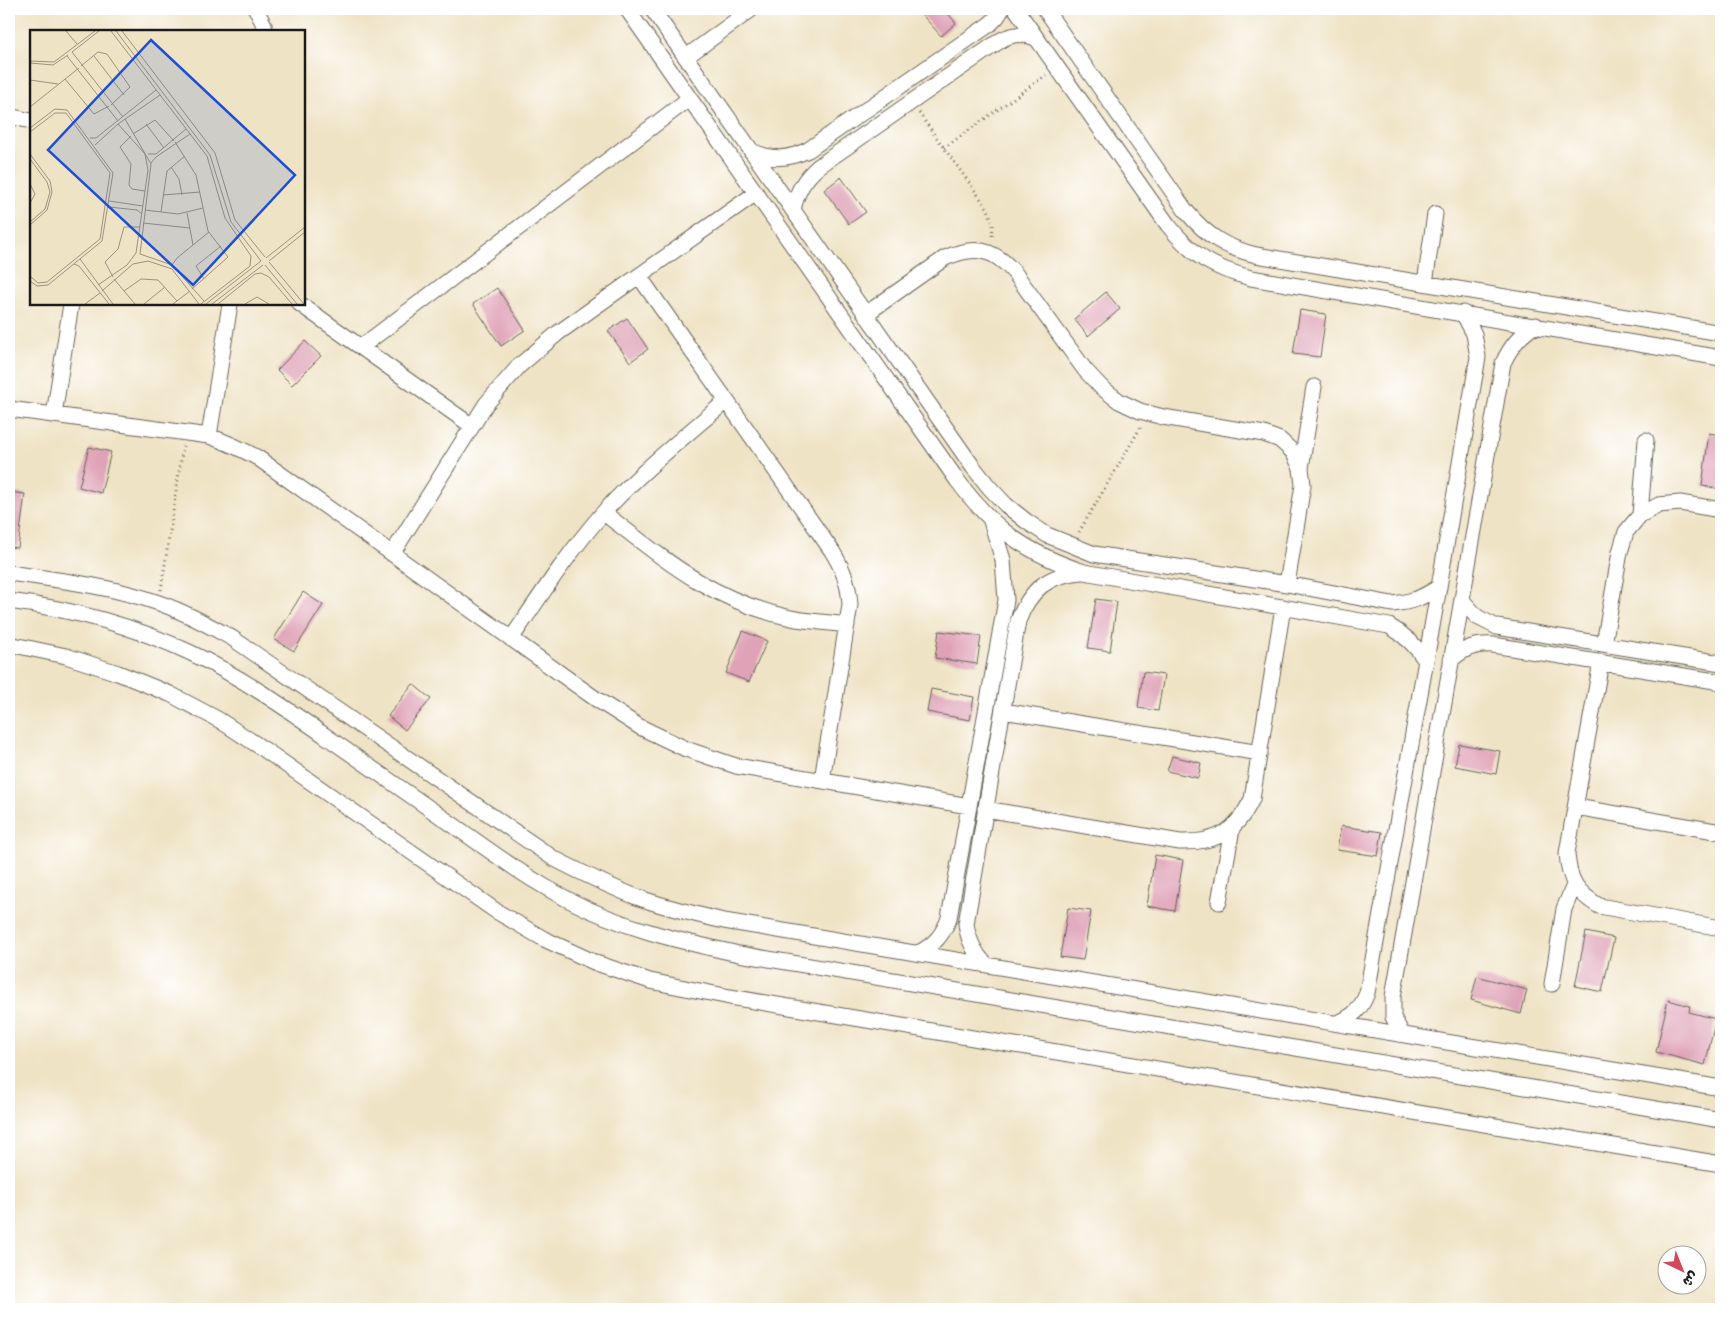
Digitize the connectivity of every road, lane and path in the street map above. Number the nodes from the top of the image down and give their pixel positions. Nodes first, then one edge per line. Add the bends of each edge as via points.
1 (256, 9) edge
2 (627, 9) edge
3 (652, 9) edge
4 (752, 9) edge
5 (1002, 9) edge
6 (1016, 9) edge
7 (1045, 9) edge
8 (265, 30) edge
9 (1037, 39) junction
10 (686, 57) junction
11 (1057, 67) junction
12 (690, 98) junction
13 (911, 102) junction
14 (9, 116) edge
15 (30, 120) edge
16 (944, 148) junction
17 (751, 151) junction
18 (756, 193) junction
19 (793, 210) junction
20 (1435, 214) dead end
21 (990, 253) junction
22 (638, 276) junction
23 (1425, 283) junction
24 (71, 305) edge
25 (230, 305) edge
26 (301, 305) edge
27 (1463, 313) junction
28 (866, 314) junction
29 (1536, 325) junction
30 (1721, 333) edge
31 (361, 347) junction
32 (1721, 358) edge
33 (1314, 387) dead end
34 (726, 401) junction
35 (9, 409) edge
36 (1149, 414) junction
37 (54, 415) junction
38 (472, 426) junction
39 (186, 433) junction
40 (208, 436) junction
41 (1646, 440) dead end
42 (1301, 468) junction
43 (1721, 510) edge
44 (604, 513) junction
45 (1640, 515) junction
46 (991, 521) junction
47 (1071, 545) junction
48 (392, 554) junction
49 (1084, 572) junction
50 (9, 573) edge
51 (1287, 584) junction
52 (1440, 587) junction
53 (1462, 600) junction
54 (9, 601) edge
55 (159, 603) junction
56 (1283, 607) junction
57 (847, 624) junction
58 (511, 639) junction
59 (9, 644) edge
60 (1604, 644) junction
61 (1451, 660) junction
62 (1426, 661) junction
63 (1601, 662) junction
64 (1721, 663) edge
65 (1721, 682) edge
66 (1003, 711) junction
67 (1260, 753) junction
68 (822, 780) junction
69 (969, 806) junction
70 (1576, 807) junction
71 (985, 809) junction
72 (1232, 829) junction
73 (1721, 832) edge
74 (1574, 885) junction
75 (1219, 902) dead end
76 (1721, 928) edge
77 (918, 953) junction
78 (985, 964) junction
79 (1552, 984) dead end
80 (1337, 1023) junction
81 (1402, 1034) junction
82 (1721, 1088) edge
83 (1721, 1120) edge
84 (1721, 1164) edge

1 - 8 street
2 - 12 street
3 - 10 street
4 - 10 street
5 - 17 street via 990,24 808,150 779,159
6 - 9 street
7 - 23 street via 1186,211 1217,240 1236,250 1256,255
9 - 11 street
9 - 13 street via 1019,33 1010,35
10 - 17 street
11 - 16 path
11 - 27 street via 1168,225 1204,260 1228,272 1251,278
12 - 18 street
12 - 31 street
13 - 16 path
13 - 19 street via 809,175 801,185
14 - 15 street
16 - 21 path via 988,209 993,225
17 - 19 street
18 - 22 street
18 - 46 street via 957,480
19 - 28 street
20 - 23 street
21 - 28 street via 967,250 945,258
21 - 36 street via 1014,272 1085,370 1101,387 1119,401
22 - 34 street
22 - 38 street via 538,349 502,384
23 - 30 street
24 - 37 street
25 - 40 street
26 - 31 street
27 - 29 street
27 - 52 street via 1474,334 1478,357
28 - 47 street via 988,487 1026,521
29 - 32 street
29 - 53 street via 1516,340 1503,363
31 - 38 street
33 - 42 street
34 - 44 street via 642,474
34 - 57 street via 839,563 849,590
35 - 37 street
36 - 42 street via 1264,434 1280,440 1293,452
36 - 47 path
37 - 39 street
38 - 48 street
39 - 40 street
39 - 55 path
40 - 48 street via 258,458
41 - 45 street
42 - 51 street via 1303,485
43 - 45 street via 1680,503 1659,505
44 - 57 street via 667,562 726,597 758,610 792,618
44 - 58 street via 568,556
45 - 60 street via 1626,532 1620,552
46 - 49 street via 1034,552
46 - 69 street via 1003,560 1006,600
47 - 51 street via 1094,554
48 - 58 street
49 - 56 street
49 - 66 street via 1066,573 1050,580 1035,590 1024,605 1018,621
50 - 55 street via 123,592
51 - 52 street via 1392,604 1409,602
52 - 62 street
53 - 60 street via 1477,617 1497,627
53 - 61 street
54 - 83 street via 80,614 136,630 190,652 291,712 521,873 614,921 664,937 739,954
55 - 77 street via 232,638 553,858 594,879 680,910
56 - 62 street via 1389,626 1417,647
56 - 67 street
57 - 68 street
58 - 68 street via 640,727 686,749 736,766
59 - 84 street via 66,656 170,694 219,720 496,911 544,940 596,963 650,981
60 - 64 street
61 - 63 street via 1460,652 1482,644
61 - 81 street via 1393,997 1394,1017
62 - 80 street via 1367,993 1356,1013
63 - 65 street
63 - 70 street
66 - 67 street
66 - 71 street
67 - 72 street via 1252,799
68 - 69 street
69 - 77 street via 946,927 935,942
70 - 73 street
70 - 74 street via 1568,853 1568,870
71 - 72 street via 1180,842 1198,843
71 - 78 street via 966,924 970,942
72 - 75 street
74 - 76 street via 1585,898 1599,906
74 - 79 street via 1564,908
77 - 78 street
78 - 80 street
80 - 81 street
81 - 82 street

